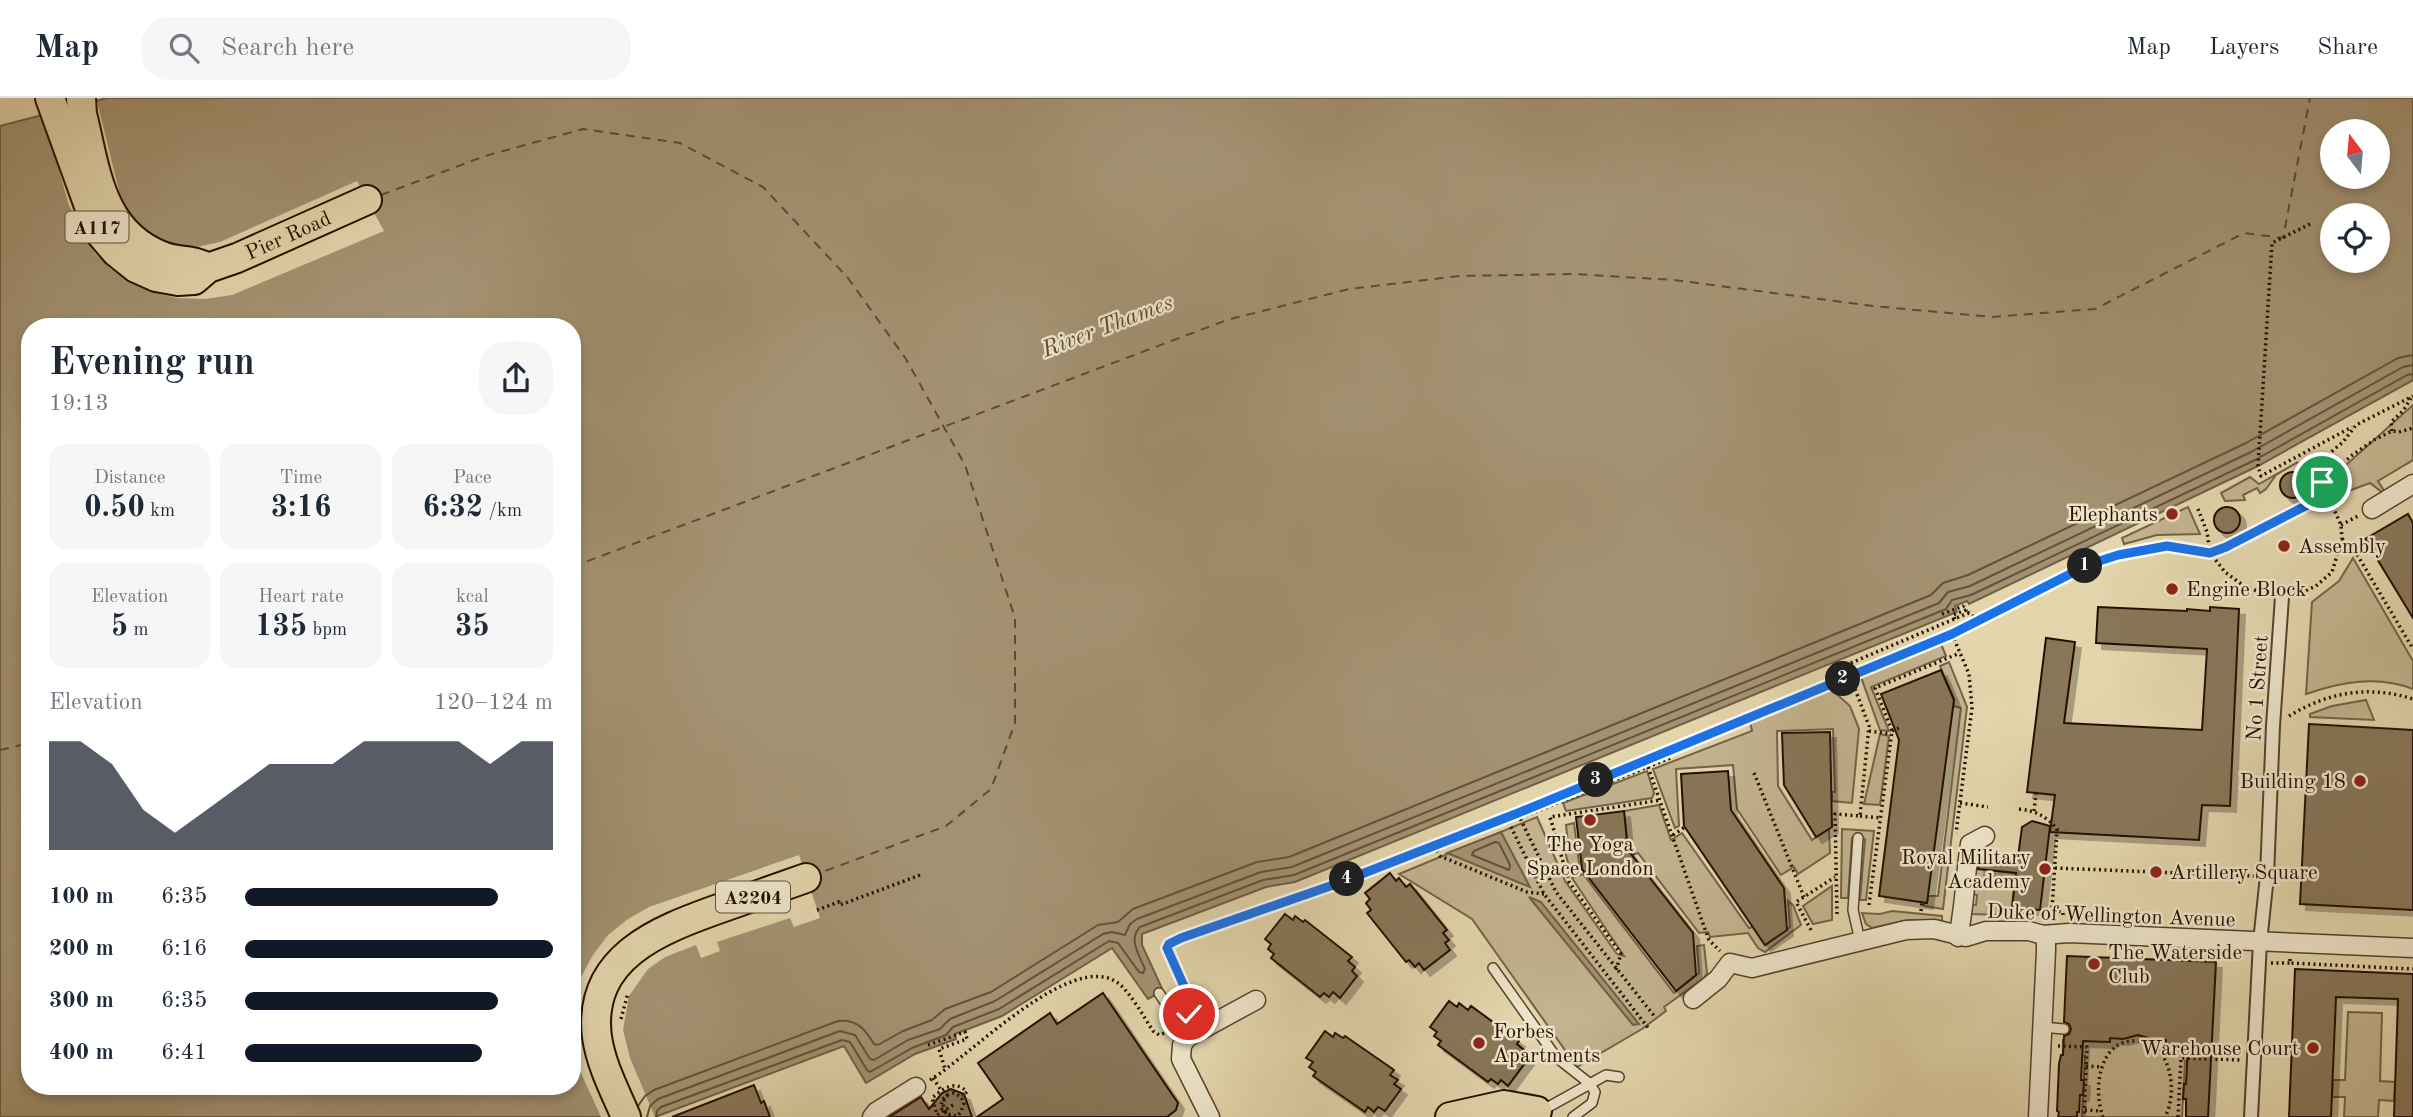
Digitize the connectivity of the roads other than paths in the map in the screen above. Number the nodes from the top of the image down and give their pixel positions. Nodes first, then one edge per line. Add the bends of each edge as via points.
1 (50, 98) edge
2 (80, 98) edge
3 (367, 200) dead end
4 (208, 268) junction
5 (2413, 484) edge
6 (2372, 509) dead end
7 (2282, 597) road end
8 (1985, 836) dead end
9 (1858, 838) dead end
10 (806, 878) dead end
11 (2043, 934) junction
12 (1958, 937) junction
13 (1860, 941) junction
14 (2260, 942) junction
15 (2413, 948) edge
16 (1493, 968) dead end
17 (1159, 993) dead end
18 (1693, 999) dead end
19 (1256, 1000) dead end
20 (2042, 1027) junction
21 (2064, 1029) dead end
22 (1188, 1037) junction
23 (1619, 1077) dead end
24 (1589, 1083) junction
25 (916, 1087) dead end
26 (1205, 1114) edge
27 (1542, 1114) edge
28 (626, 1117) edge
29 (872, 1117) edge
30 (1450, 1117) edge
31 (1573, 1117) edge
32 (2038, 1117) edge
33 (2251, 1117) edge

1 - 4 main road, Pier Road / A117 via 98,231 116,252 136,268 178,281 194,280
2 - 4 main road, A117 via 106,206 121,230 138,245 164,257 195,261
3 - 4 main road, Pier Road / A117
5 - 6 street
7 - 14 street, No 1 Street
8 - 12 street via 1970,844
9 - 13 lane via 1853,910
10 - 28 main road, A2204 via 675,925 623,957 603,989 597,1039
11 - 12 street, Duke of Wellington Avenue via 1986,931
11 - 14 street, Duke of Wellington Avenue
11 - 20 street
12 - 13 street, Duke of Wellington Avenue via 1922,928
13 - 18 street, Duke of Wellington Avenue via 1752,968 1730,963
14 - 15 street, Duke of Wellington Avenue
14 - 33 street, No 1 Street
16 - 24 lane via 1556,1057
17 - 22 lane
19 - 22 street
20 - 21 lane
20 - 32 street
22 - 26 street via 1181,1059
23 - 24 lane via 1606,1075
24 - 27 lane
24 - 31 lane via 1595,1092 1592,1103
25 - 29 street
27 - 30 main road via 1504,1105

